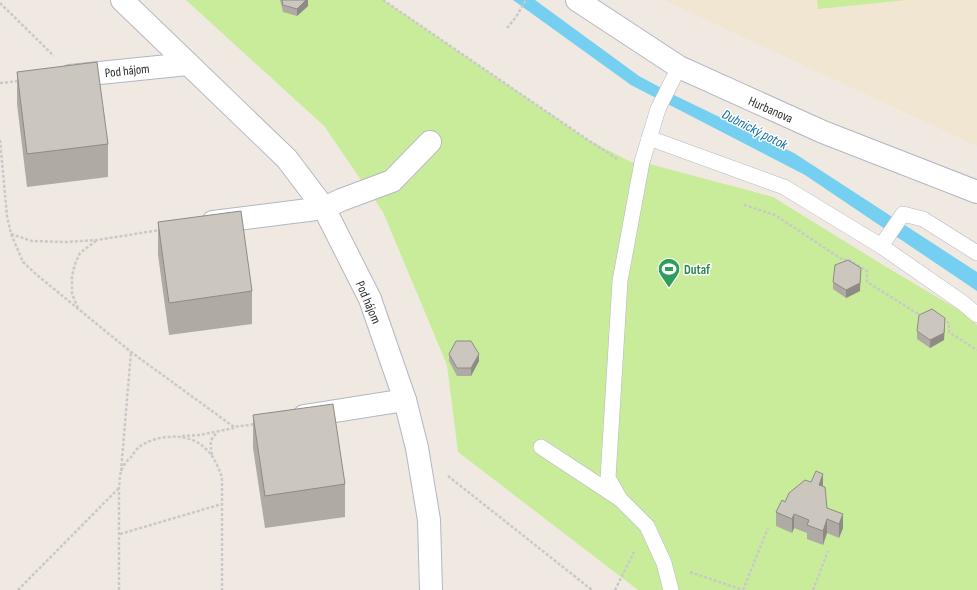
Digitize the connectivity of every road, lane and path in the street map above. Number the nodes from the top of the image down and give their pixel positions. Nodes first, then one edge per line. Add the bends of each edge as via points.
1 (122, 0) edge
2 (383, 0) edge
3 (526, 0) edge
4 (577, 0) edge
5 (0, 4) edge
6 (507, 28) dead end
7 (59, 61) dead end
8 (188, 64) junction
9 (675, 76) junction
10 (43, 79) joint
11 (0, 83) edge
12 (649, 138) junction
13 (0, 140) edge
14 (430, 142) dead end
15 (1, 155) edge
16 (640, 173) junction
17 (977, 192) edge
18 (744, 206) dead end
19 (324, 208) junction
20 (182, 226) joint
21 (11, 234) junction
22 (97, 240) junction
23 (882, 245) junction
24 (977, 253) edge
25 (79, 308) junction
26 (925, 313) edge
27 (936, 315) edge
28 (977, 315) edge
29 (977, 350) edge
30 (130, 352) junction
31 (405, 400) junction
32 (271, 421) joint
33 (234, 428) junction
34 (219, 431) junction
35 (175, 437) junction
36 (541, 447) dead end
37 (212, 456) junction
38 (121, 471) junction
39 (442, 471) dead end
40 (119, 487) junction
41 (620, 499) junction
42 (222, 504) junction
43 (647, 526) junction
44 (768, 528) dead end
45 (120, 534) junction
46 (828, 551) dead end
47 (664, 563) junction
48 (18, 590) edge
49 (120, 590) edge
50 (222, 590) edge
51 (431, 590) edge
52 (592, 590) edge
53 (615, 590) edge
54 (671, 590) edge
55 (743, 590) edge
56 (813, 590) edge

1 - 8 street, Pod hájom
2 - 16 path
3 - 6 path
4 - 9 street, Hurbanova
5 - 7 path
8 - 10 street, Pod hájom
8 - 19 street, Pod hájom via 287,159
9 - 12 lane via 658,109
9 - 17 street, Hurbanova
10 - 11 path
12 - 16 lane
12 - 23 lane via 784,187
13 - 15 path
14 - 19 street via 392,181
15 - 21 path
16 - 41 lane via 620,281 608,478
18 - 26 path via 775,215 843,260 848,259 867,272 867,282 920,315
19 - 20 street
19 - 31 street, Pod hájom via 370,299
20 - 22 path
21 - 22 path via 32,241
21 - 25 path via 23,262
22 - 25 path via 80,253 75,264 72,294
23 - 24 lane via 903,214 923,219
23 - 28 lane
25 - 30 path
27 - 29 path via 949,323 949,332
30 - 33 path
30 - 38 path
31 - 32 street
31 - 51 street, Pod hájom via 417,448 429,520
32 - 33 path
33 - 34 path
34 - 35 path
34 - 37 path via 212,437 210,444
35 - 37 path via 198,442
35 - 38 path via 150,441 139,448
36 - 41 lane
37 - 42 path via 222,477
38 - 40 path
39 - 52 path
40 - 45 path
40 - 48 path
41 - 43 lane
42 - 45 path
42 - 50 path
43 - 47 lane
43 - 53 path
44 - 55 path
45 - 49 path
46 - 56 path
47 - 54 lane
47 - 55 path

